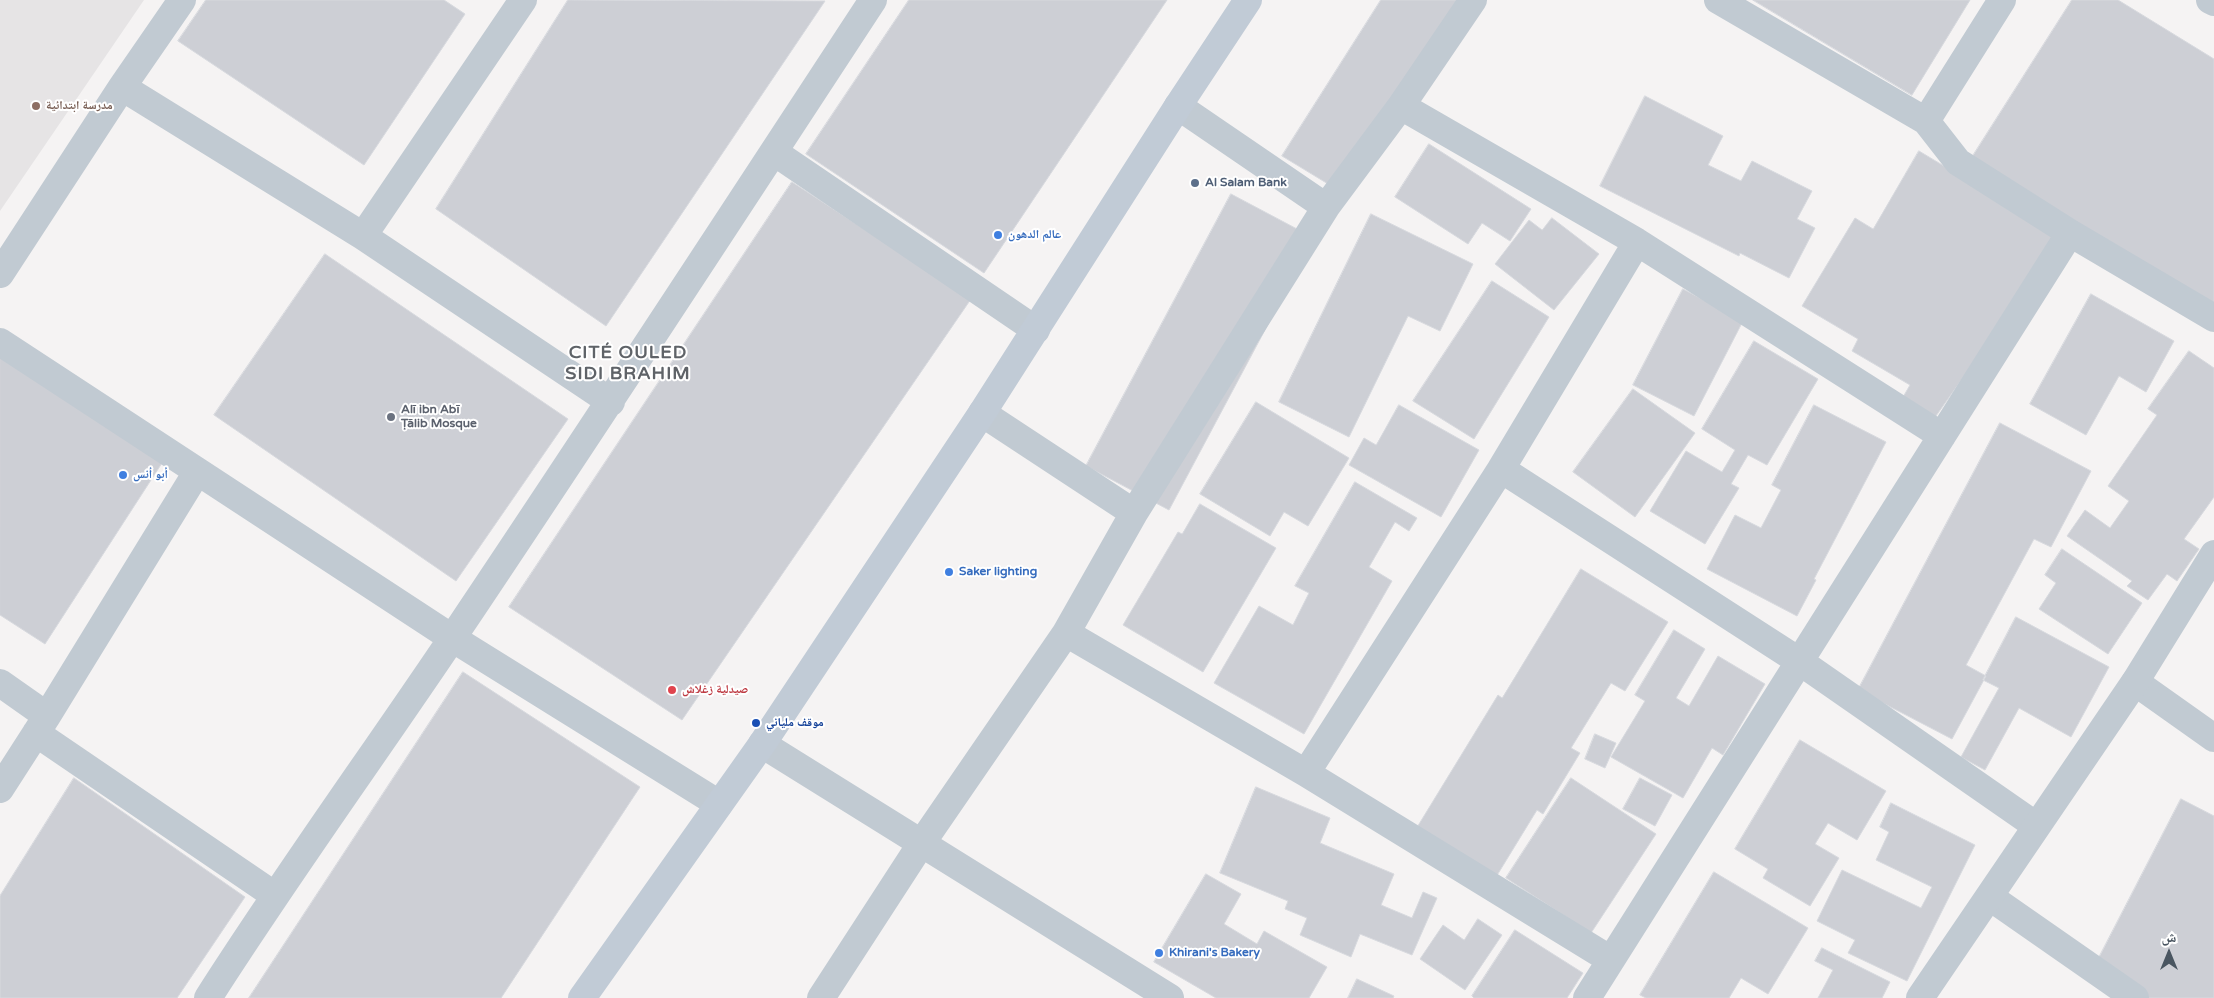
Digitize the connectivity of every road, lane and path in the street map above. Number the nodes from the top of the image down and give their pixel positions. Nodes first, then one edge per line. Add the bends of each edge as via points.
1 (182, 0) edge
2 (873, 0) edge
3 (1248, 0) edge
4 (1473, 0) edge
5 (1718, 0) edge
6 (2002, 0) edge
7 (2210, 0) edge
8 (517, 2) edge
9 (2214, 2) edge
10 (122, 87) junction
11 (1178, 106) junction
12 (1401, 106) junction
13 (1926, 121) junction
14 (774, 152) junction
15 (1326, 206) junction
16 (2070, 233) junction
17 (363, 236) junction
18 (1637, 242) junction
19 (0, 274) edge
20 (2214, 318) edge
21 (1036, 330) junction
22 (0, 342) edge
23 (611, 402) junction
24 (982, 413) junction
25 (1942, 436) junction
26 (1501, 469) junction
27 (197, 472) junction
28 (1134, 513) junction
29 (2211, 565) edge
30 (1066, 633) junction
31 (452, 638) junction
32 (1799, 661) junction
33 (0, 682) edge
34 (2135, 682) junction
35 (42, 725) junction
36 (2214, 738) edge
37 (762, 744) junction
38 (1306, 773) junction
39 (0, 789) edge
40 (719, 804) junction
41 (2035, 826) junction
42 (921, 844) junction
43 (274, 895) junction
44 (1990, 897) junction
45 (1611, 960) junction
46 (1137, 989) edge
47 (208, 998) edge
48 (582, 998) edge
49 (821, 998) edge
50 (1170, 998) edge
51 (1587, 998) edge
52 (1920, 998) edge
53 (2134, 998) edge

1 - 10 street
2 - 14 street
3 - 11 main road
4 - 12 street
5 - 13 street
6 - 13 street
7 - 9 street
8 - 17 street
10 - 17 street
10 - 19 street
11 - 15 street
11 - 21 main road
12 - 15 street
12 - 18 street
13 - 16 street via 1958,162
14 - 21 street
14 - 23 street
15 - 28 street
16 - 20 street
16 - 25 street
17 - 23 street
18 - 25 street
18 - 26 street
21 - 24 main road
22 - 27 street
23 - 31 street
24 - 28 street
24 - 37 main road
25 - 32 street
26 - 32 street
26 - 38 street
27 - 31 street
27 - 35 street
28 - 30 street
29 - 34 street
30 - 38 street
30 - 42 street
31 - 40 street
31 - 43 street
32 - 41 street
32 - 45 street
33 - 35 street
34 - 36 street
34 - 41 street
35 - 39 street
35 - 43 street
37 - 40 main road
37 - 42 street
38 - 45 street
40 - 48 main road
41 - 44 street
42 - 46 street
42 - 49 street
43 - 47 street
44 - 52 street
44 - 53 street
45 - 51 street
46 - 50 street

